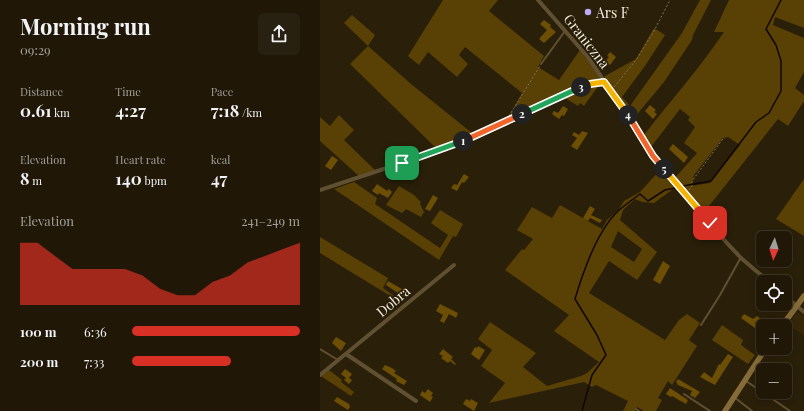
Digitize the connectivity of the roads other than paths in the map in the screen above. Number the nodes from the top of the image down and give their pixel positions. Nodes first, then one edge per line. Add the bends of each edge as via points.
1 (538, 0) edge
2 (566, 30) junction
3 (541, 64) road end
4 (604, 82) junction
5 (320, 190) edge
6 (741, 258) junction
7 (454, 265) dead end
8 (761, 275) edge
9 (804, 296) edge
10 (792, 302) edge
11 (796, 306) junction
12 (804, 312) edge
13 (787, 319) edge
14 (701, 325) dead end
15 (320, 349) edge
16 (346, 354) junction
17 (761, 355) edge
18 (339, 360) junction
19 (320, 376) edge
20 (745, 380) junction
21 (684, 394) dead end
22 (734, 397) junction
23 (416, 400) dead end
24 (636, 409) dead end
25 (639, 411) edge
26 (710, 411) edge
27 (725, 411) edge
28 (752, 411) edge
29 (790, 411) edge

1 - 2 street, Graniczna
2 - 3 lane
2 - 4 street, Graniczna
4 - 5 street via 590,84 478,135
4 - 6 street, Graniczna via 653,156
6 - 8 street, Graniczna
6 - 14 lane
7 - 16 street, Dobra
9 - 11 main road
10 - 11 street
11 - 12 street
11 - 13 main road
15 - 18 lane
16 - 18 street, Dobra
16 - 23 street
17 - 20 main road
18 - 19 street, Dobra
20 - 22 main road
20 - 29 lane
21 - 26 lane
22 - 27 main road
22 - 28 lane
24 - 25 lane

